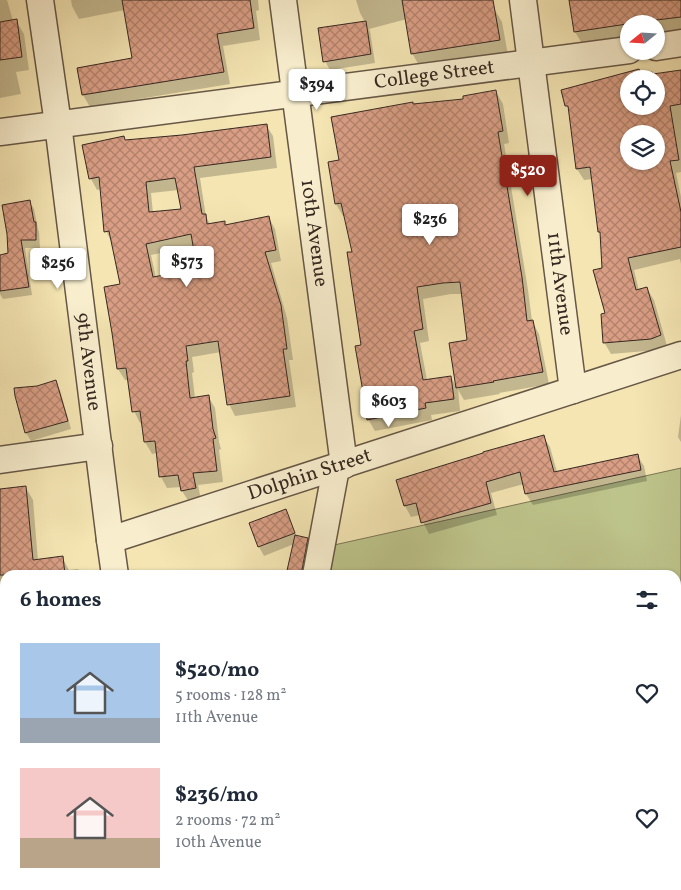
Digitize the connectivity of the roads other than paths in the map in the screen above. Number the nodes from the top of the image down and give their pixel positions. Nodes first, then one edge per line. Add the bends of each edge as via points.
1 (40, 0) edge
2 (283, 0) edge
3 (523, 0) edge
4 (681, 43) edge
5 (665, 45) edge
6 (620, 51) edge
7 (531, 63) junction
8 (295, 93) junction
9 (58, 124) junction
10 (0, 132) edge
11 (681, 355) edge
12 (573, 390) junction
13 (99, 446) junction
14 (0, 460) edge
15 (340, 466) junction
16 (110, 540) junction
17 (114, 570) edge
18 (317, 570) edge

1 - 9 street, 9th Avenue
2 - 8 street, 10th Avenue
3 - 7 street, 11th Avenue
4 - 5 street
6 - 7 street, College Street
7 - 8 street, College Street
7 - 12 street, 11th Avenue
8 - 9 street, College Street
8 - 15 street, 10th Avenue
9 - 10 street, College Street
9 - 13 street, 9th Avenue
11 - 12 street, Dolphin Street
12 - 15 street, Dolphin Street
13 - 14 street
13 - 16 street, 9th Avenue
15 - 16 street, Dolphin Street
15 - 18 street, 10th Avenue
16 - 17 street, 9th Avenue

